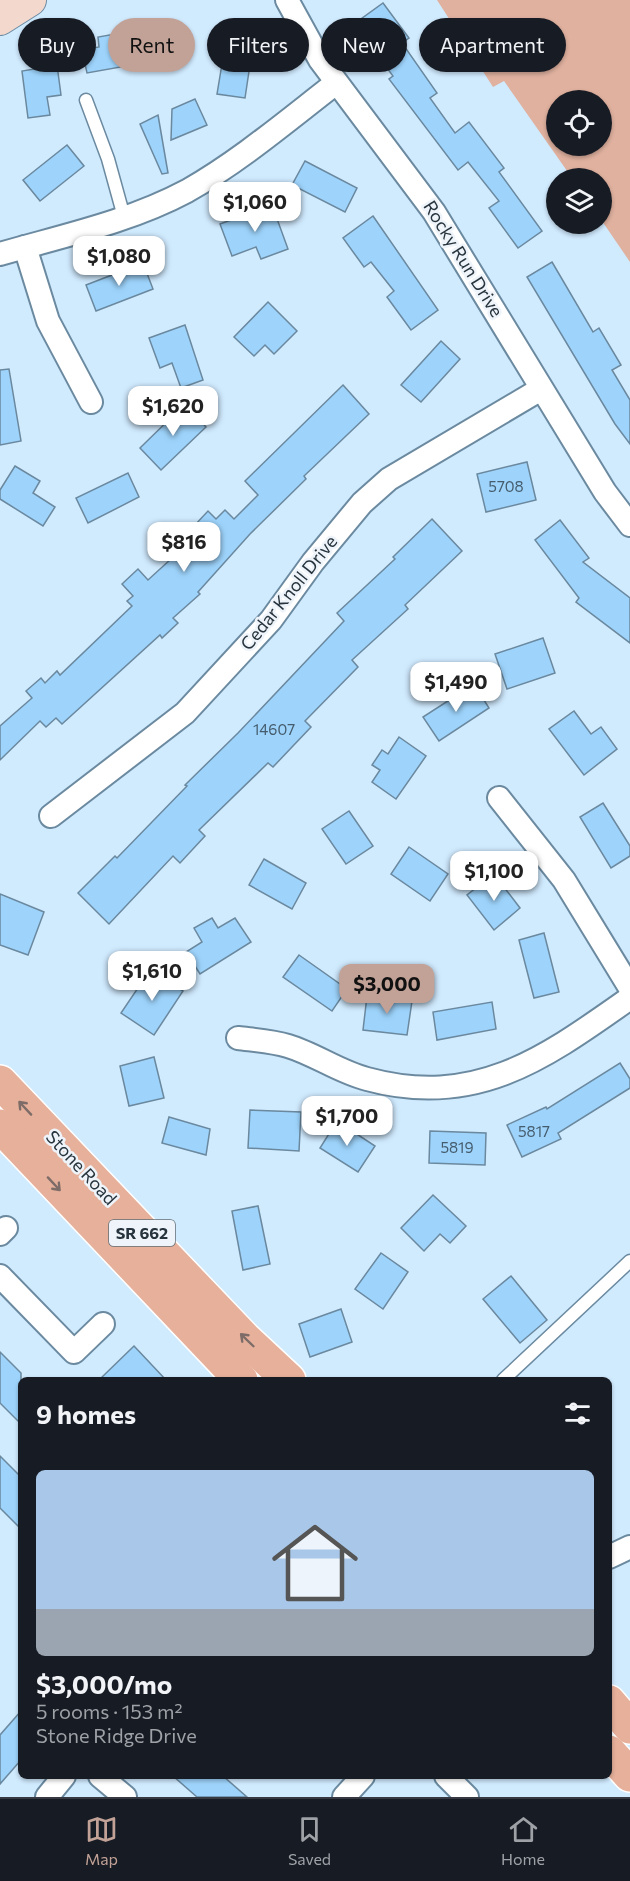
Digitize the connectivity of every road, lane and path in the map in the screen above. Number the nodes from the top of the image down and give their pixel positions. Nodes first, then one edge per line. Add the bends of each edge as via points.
1 (30, 0) edge
2 (287, 0) edge
3 (0, 19) edge
4 (336, 83) junction
5 (86, 100) dead end
6 (124, 217) junction
7 (25, 247) junction
8 (0, 254) edge
9 (541, 389) junction
10 (91, 402) dead end
11 (630, 525) edge
12 (499, 798) dead end
13 (51, 816) dead end
14 (630, 988) edge
15 (630, 998) edge
16 (238, 1038) dead end
17 (0, 1082) edge
18 (0, 1126) edge
19 (630, 1261) edge
20 (0, 1276) edge
21 (103, 1324) dead end
22 (238, 1377) edge
23 (286, 1377) edge
24 (506, 1377) edge
25 (630, 1547) edge
26 (612, 1556) edge
27 (612, 1706) edge
28 (630, 1727) edge
29 (612, 1755) edge
30 (630, 1775) edge
31 (62, 1779) edge
32 (104, 1779) edge
33 (360, 1779) edge
34 (449, 1779) edge
35 (48, 1797) edge
36 (125, 1797) edge
37 (344, 1797) edge
38 (467, 1797) edge

1 - 3 street
2 - 4 street, Rocky Run Drive
4 - 6 street via 226,167 186,191
4 - 9 street, Rocky Run Drive via 434,212
5 - 6 lane
6 - 7 street
7 - 8 street
7 - 10 street via 48,321
9 - 11 street, Rocky Run Drive
9 - 13 street, Cedar Knoll Drive via 389,479 362,503 271,620 185,713
12 - 14 street via 564,880
15 - 16 street via 543,1058 500,1076 465,1084 414,1087 368,1080 288,1046
23 -> 17 main road, Stone Road / SR 662
18 -> 22 main road, Stone Road / SR 662
19 - 24 lane
20 - 21 street via 74,1352
25 - 26 street
27 - 28 main road
29 - 30 main road
31 - 35 street
32 - 36 street
33 - 37 street
34 - 38 street

